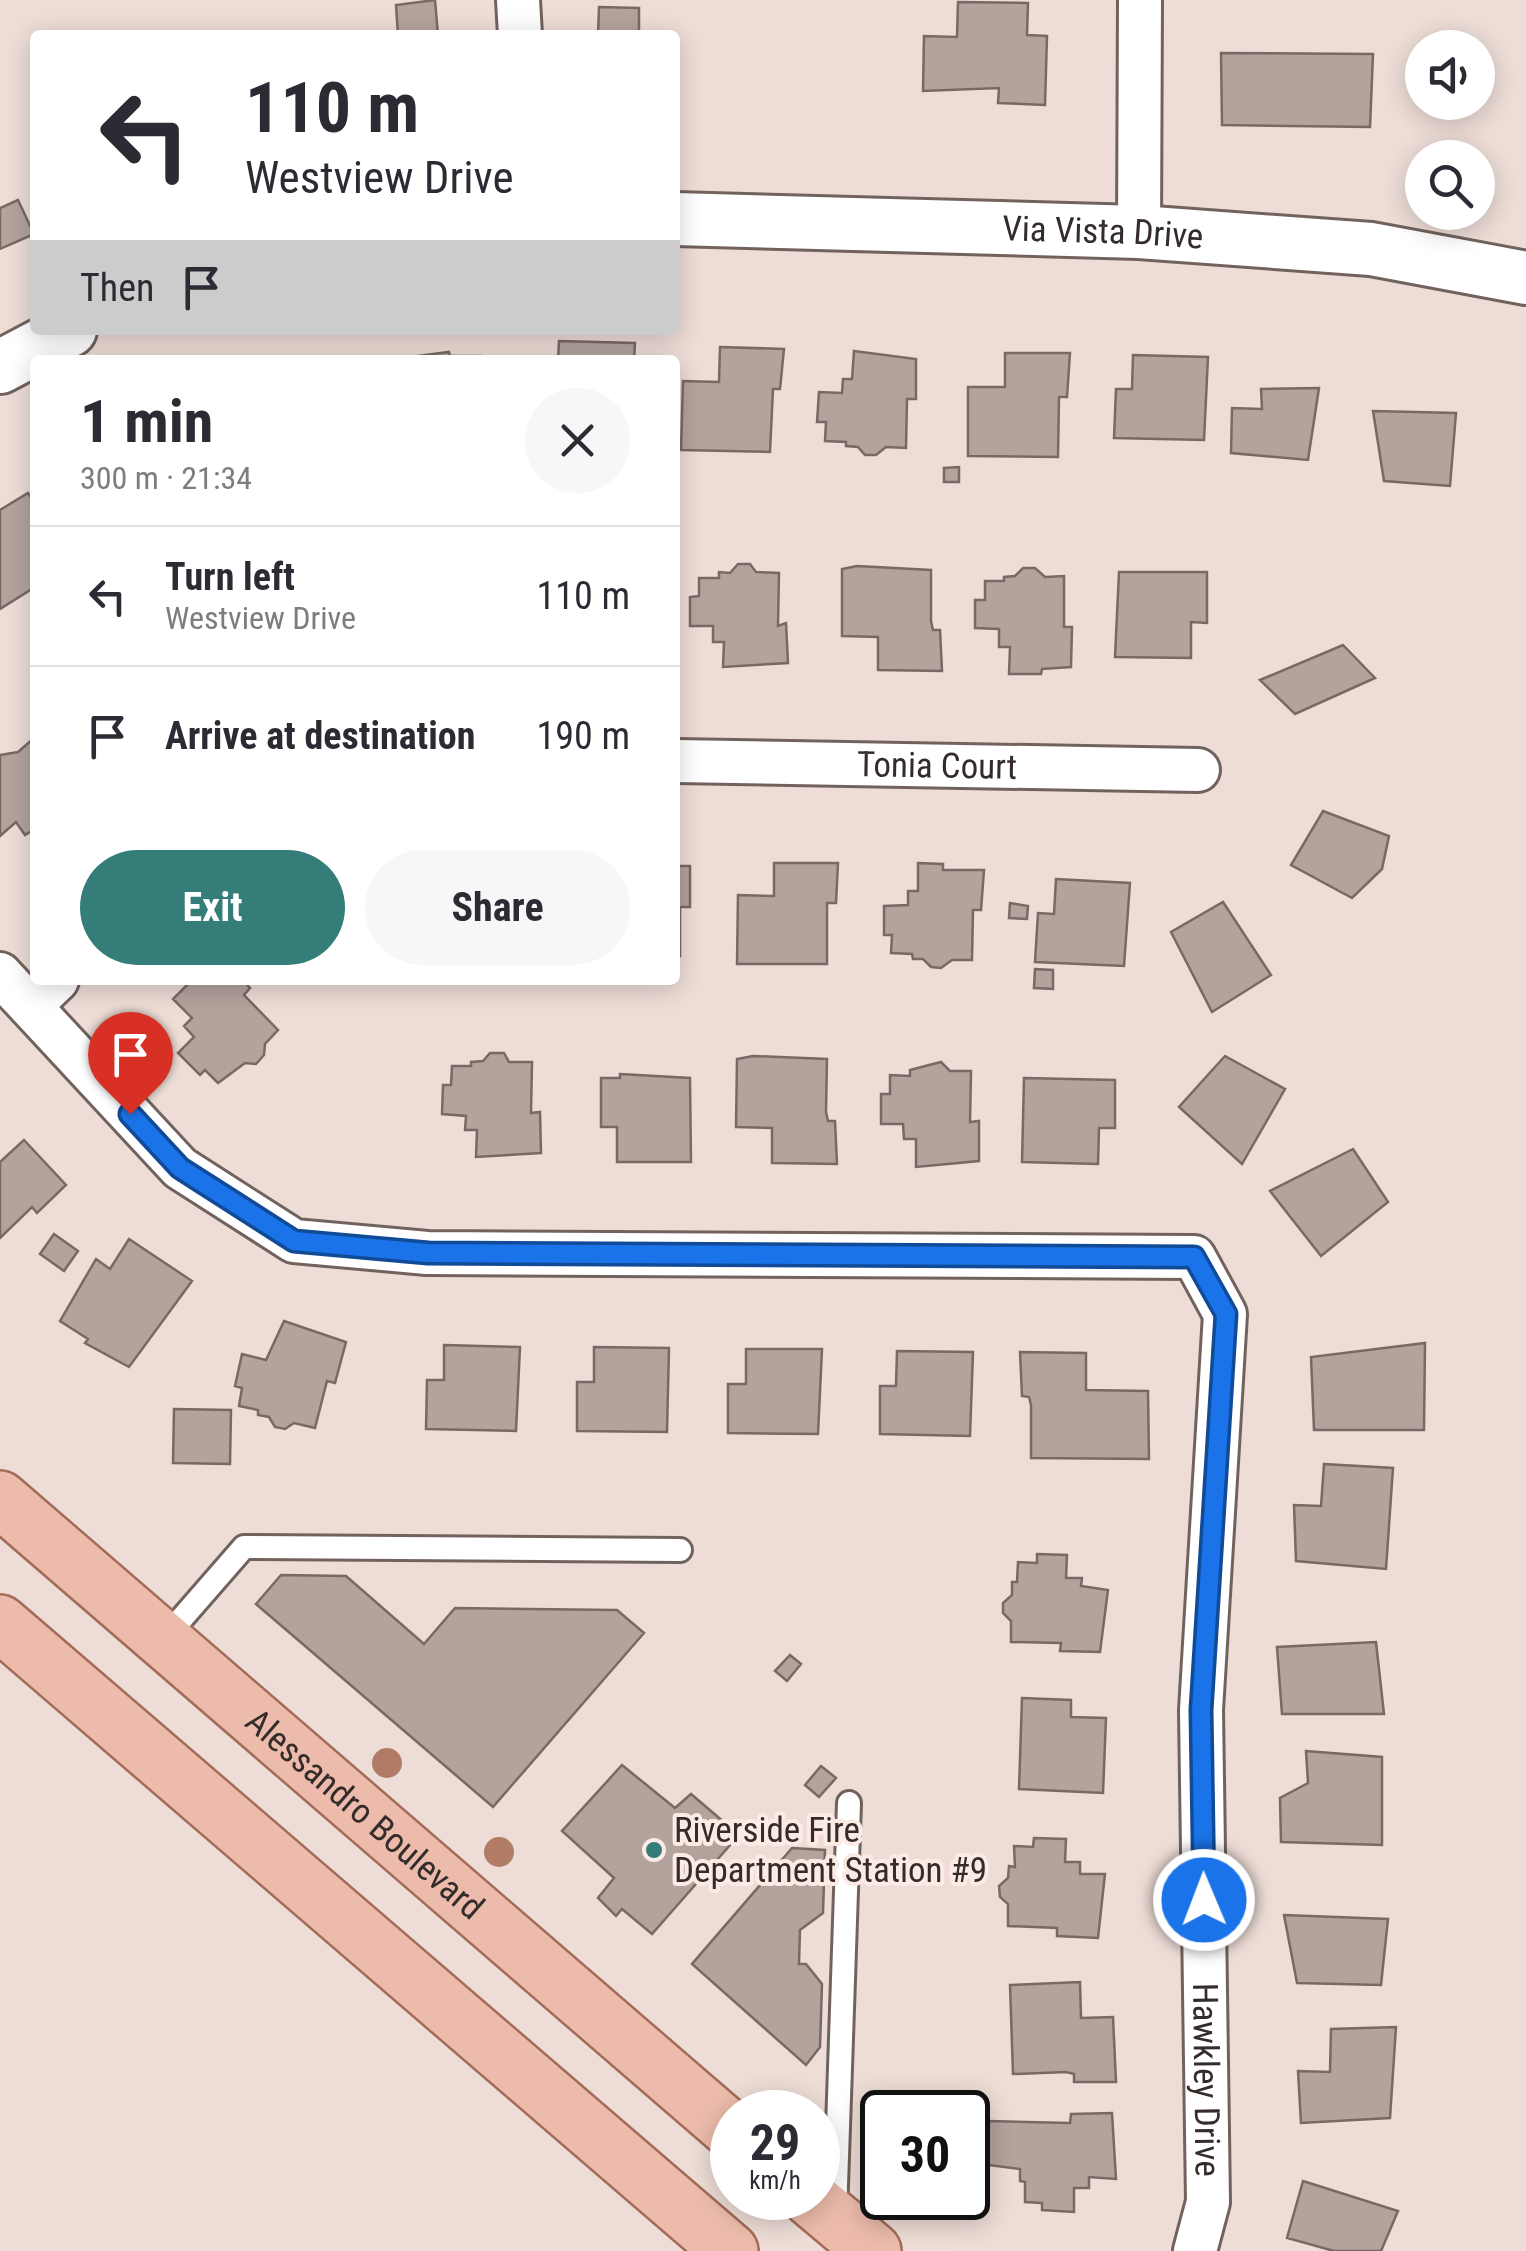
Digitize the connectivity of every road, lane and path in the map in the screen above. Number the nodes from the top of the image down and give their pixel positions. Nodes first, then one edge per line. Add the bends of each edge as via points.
1 (518, 0) edge
2 (1140, 0) edge
3 (520, 30) edge
4 (680, 219) edge
5 (1139, 232) junction
6 (1526, 278) edge
7 (61, 335) edge
8 (0, 367) edge
9 (680, 761) edge
10 (1198, 770) dead end
11 (0, 974) edge
12 (44, 993) edge
13 (0, 1499) edge
14 (680, 1550) dead end
15 (0, 1623) edge
16 (163, 1640) junction
17 (849, 1803) dead end
18 (710, 2112) edge
19 (840, 2222) edge
20 (730, 2251) edge
21 (1195, 2251) edge

1 - 3 street
2 - 5 street
4 - 5 street, Via Vista Drive
5 - 6 street, Via Vista Drive via 1372,250
7 - 8 street
9 - 10 street, Tonia Court
11 - 12 street
12 - 21 street, Hawkley Drive via 180,1168 294,1241 428,1253 1194,1257 1226,1314 1201,1710 1208,2202
13 - 16 main road, Alessandro Boulevard
14 - 16 lane via 244,1547
15 - 20 main road
16 - 18 main road, Alessandro Boulevard
17 - 19 lane

